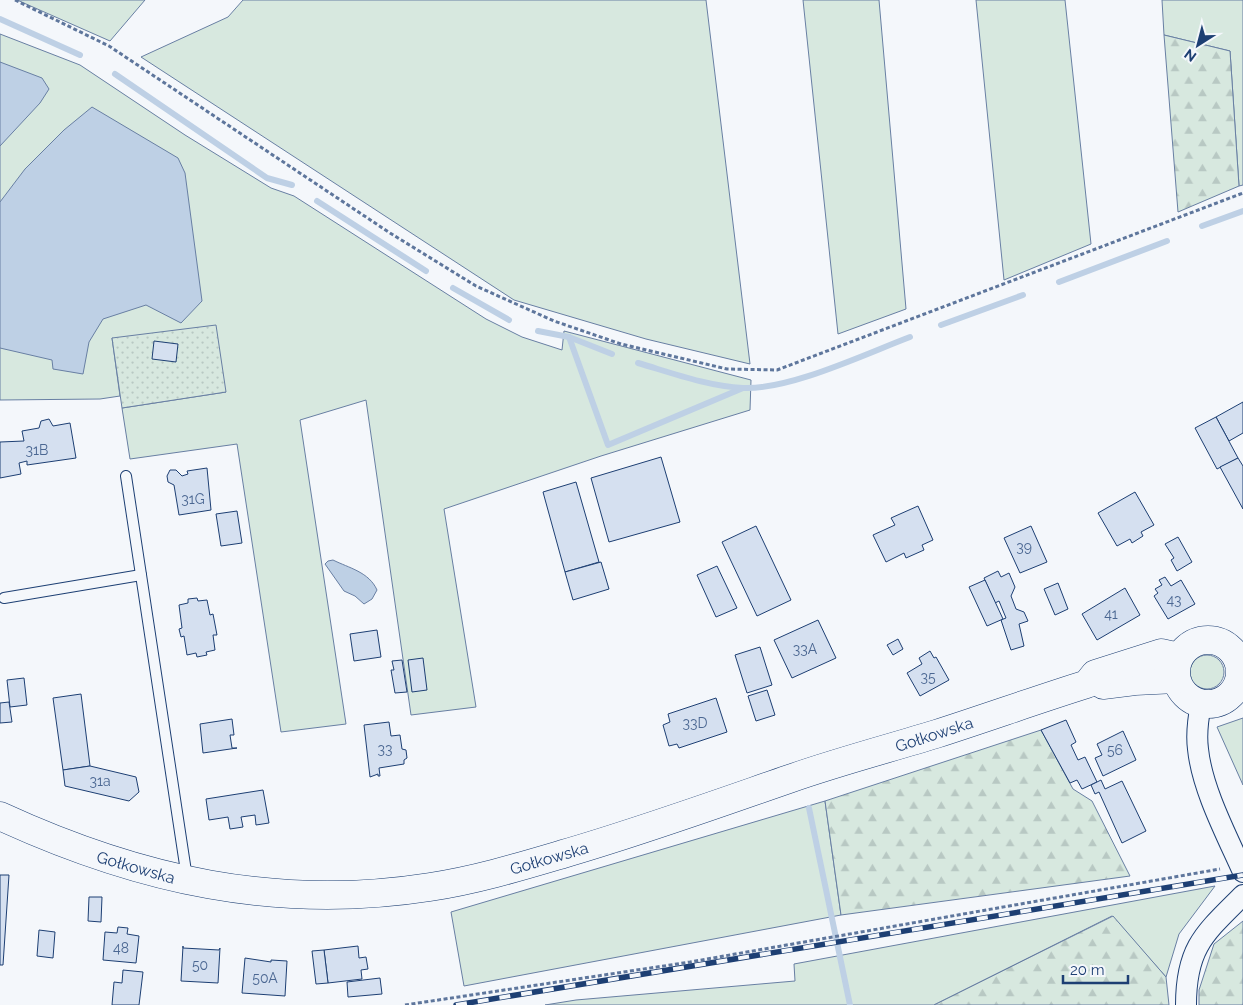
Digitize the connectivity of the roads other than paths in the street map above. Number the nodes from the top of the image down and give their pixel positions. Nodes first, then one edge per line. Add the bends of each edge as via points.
1 (126, 476) dead end
2 (141, 575) junction
3 (4, 598) dead end
4 (1231, 636) edge
5 (1241, 663) edge
6 (1178, 668) junction
7 (1201, 704) junction
8 (0, 816) edge
9 (1242, 869) edge
10 (187, 882) junction
11 (1243, 895) edge
12 (1186, 1005) edge

1 - 2 lane
2 - 3 lane
2 - 10 lane
4 - 5 street via 1232,650
4 - 6 street via 1188,645
5 - 7 street via 1238,686 1231,694 1217,703
6 - 7 street via 1183,693
6 - 10 street, Gołkowska via 1135,681 1087,684 806,773 637,832 486,877 420,889 333,894 240,890
7 - 9 street via 1197,726 1200,763
8 - 10 street, Gołkowska via 102,859
11 - 12 street via 1199,942 1188,968

